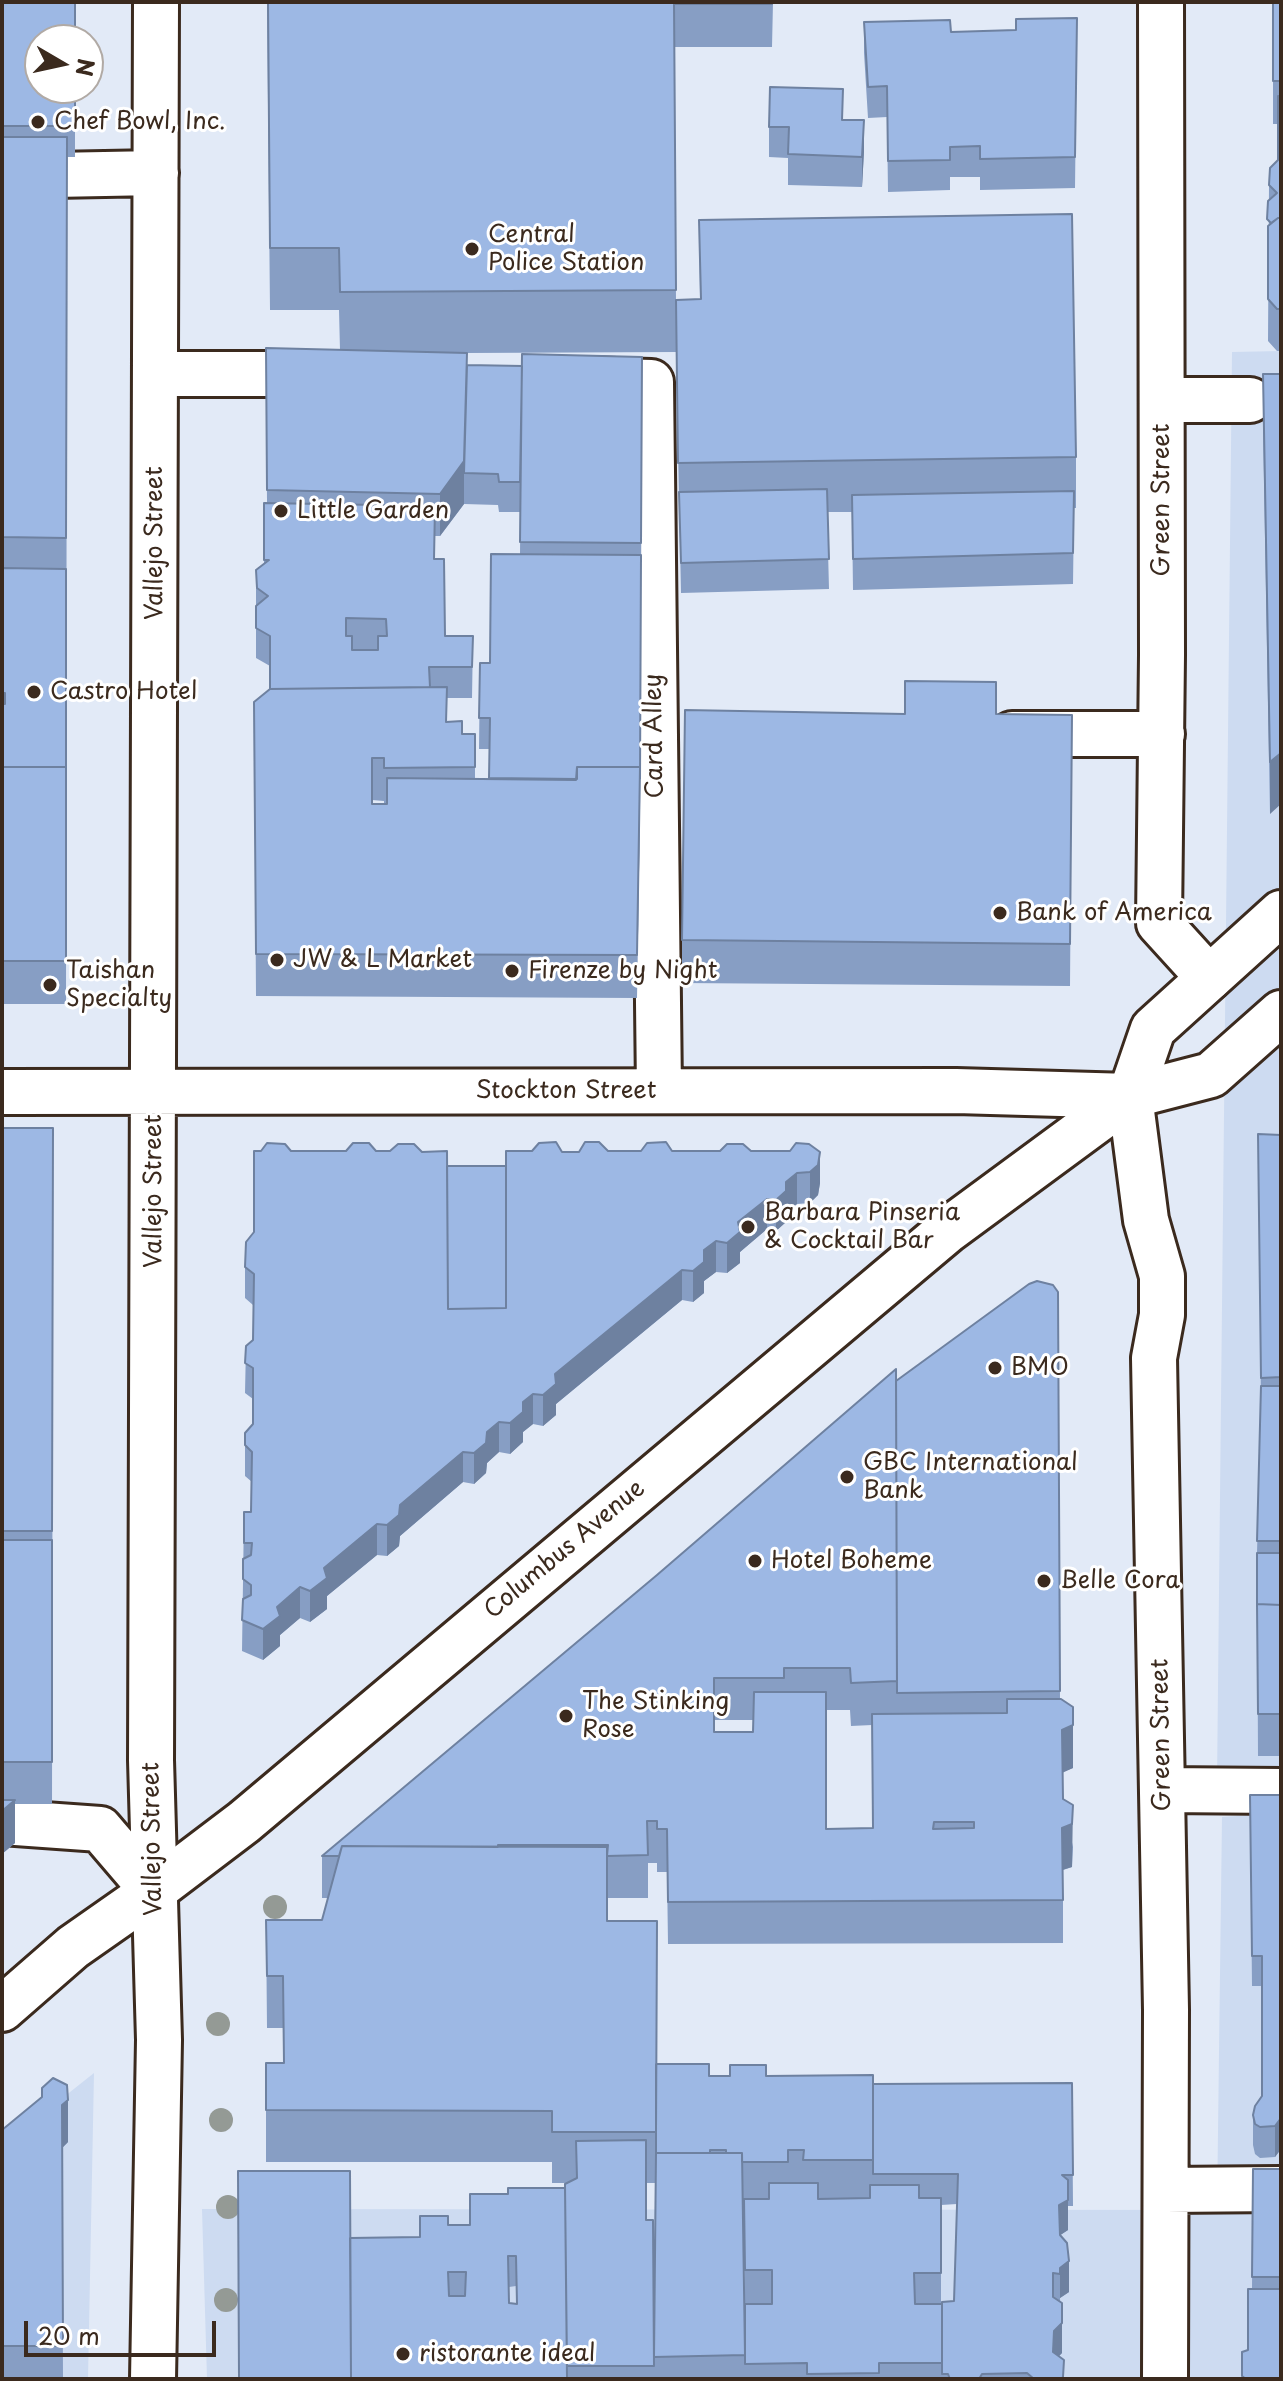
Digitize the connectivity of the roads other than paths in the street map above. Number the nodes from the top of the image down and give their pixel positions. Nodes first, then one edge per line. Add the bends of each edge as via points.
1 (156, 2) edge
2 (1161, 2) edge
3 (156, 173) junction
4 (2, 176) edge
5 (156, 374) junction
6 (369, 375) edge
7 (541, 379) edge
8 (1162, 400) junction
9 (1250, 400) dead end
10 (996, 734) edge
11 (1162, 734) junction
12 (655, 735) junction
13 (702, 735) edge
14 (1281, 913) edge
15 (1209, 978) junction
16 (1281, 1013) edge
17 (154, 1091) junction
18 (659, 1091) junction
19 (2, 1092) edge
20 (1130, 1096) junction
21 (1163, 1790) junction
22 (1281, 1791) edge
23 (2, 1822) edge
24 (153, 1891) junction
25 (2, 2009) edge
26 (1281, 2189) edge
27 (1166, 2190) junction
28 (153, 2379) edge
29 (1165, 2379) edge

1 - 3 street, Vallejo Street
2 - 8 street, Green Street
3 - 4 street
3 - 5 street, Vallejo Street
5 - 6 street
5 - 17 street, Vallejo Street
7 - 12 street, Card Alley via 651,382
8 - 9 street
8 - 11 street, Green Street
10 - 11 street
11 - 15 street, Green Street via 1159,923
12 - 13 street
12 - 18 street, Card Alley
14 - 15 street
15 - 20 street via 1153,1029
16 - 20 street, Columbus Avenue via 1211,1075
17 - 18 street, Stockton Street
17 - 19 street, Stockton Street
17 - 24 street, Vallejo Street
18 - 20 street, Stockton Street
20 - 21 street, Green Street via 1146,1220 1162,1276 1154,1358
20 - 24 street, Columbus Avenue via 948,1230 244,1822
21 - 22 street
21 - 27 street, Green Street
23 - 24 street via 100,1829
24 - 25 street, Columbus Avenue via 73,1947
24 - 28 street, Vallejo Street via 159,2040
26 - 27 street
27 - 29 street, Green Street

